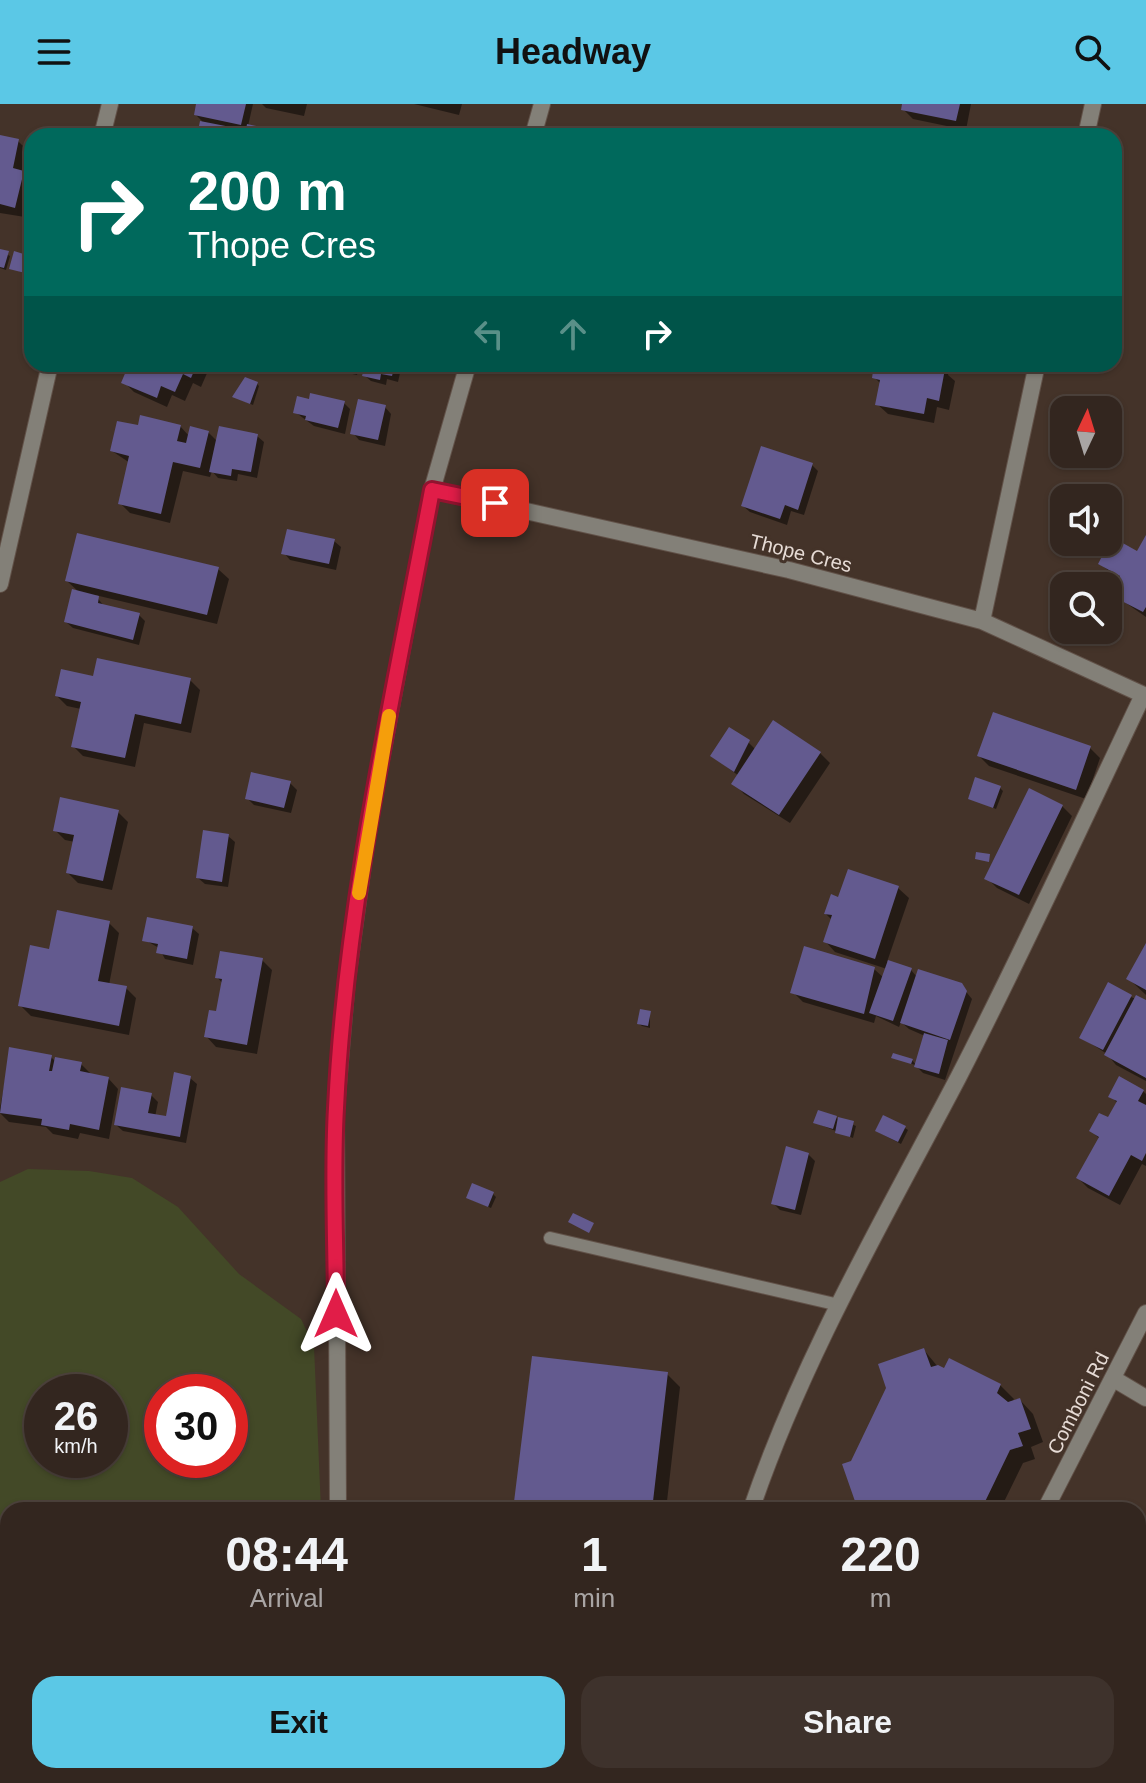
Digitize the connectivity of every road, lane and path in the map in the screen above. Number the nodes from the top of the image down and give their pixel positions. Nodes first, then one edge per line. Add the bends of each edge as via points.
1 (110, 104) edge
2 (542, 104) edge
3 (1093, 104) edge
4 (104, 128) edge
5 (535, 128) edge
6 (1088, 128) edge
7 (48, 372) edge
8 (466, 372) edge
9 (1035, 372) edge
10 (432, 490) junction
11 (0, 584) edge
12 (982, 621) junction
13 (1144, 695) edge
14 (550, 1238) dead end
15 (839, 1305) junction
16 (1146, 1313) edge
17 (1114, 1379) junction
18 (1146, 1398) edge
19 (338, 1502) edge
20 (754, 1502) edge
21 (1049, 1502) edge

1 - 4 street
2 - 5 street
3 - 6 street
7 - 11 street
8 - 10 street
9 - 12 street
10 - 12 street, Thope Cres via 774,566
10 - 19 street via 368,829 346,994 336,1109
12 - 13 street, Thope Cres
13 - 15 street via 984,1027
14 - 15 lane
15 - 20 street
16 - 17 street, Comboni Rd
17 - 18 street
17 - 21 street, Comboni Rd

